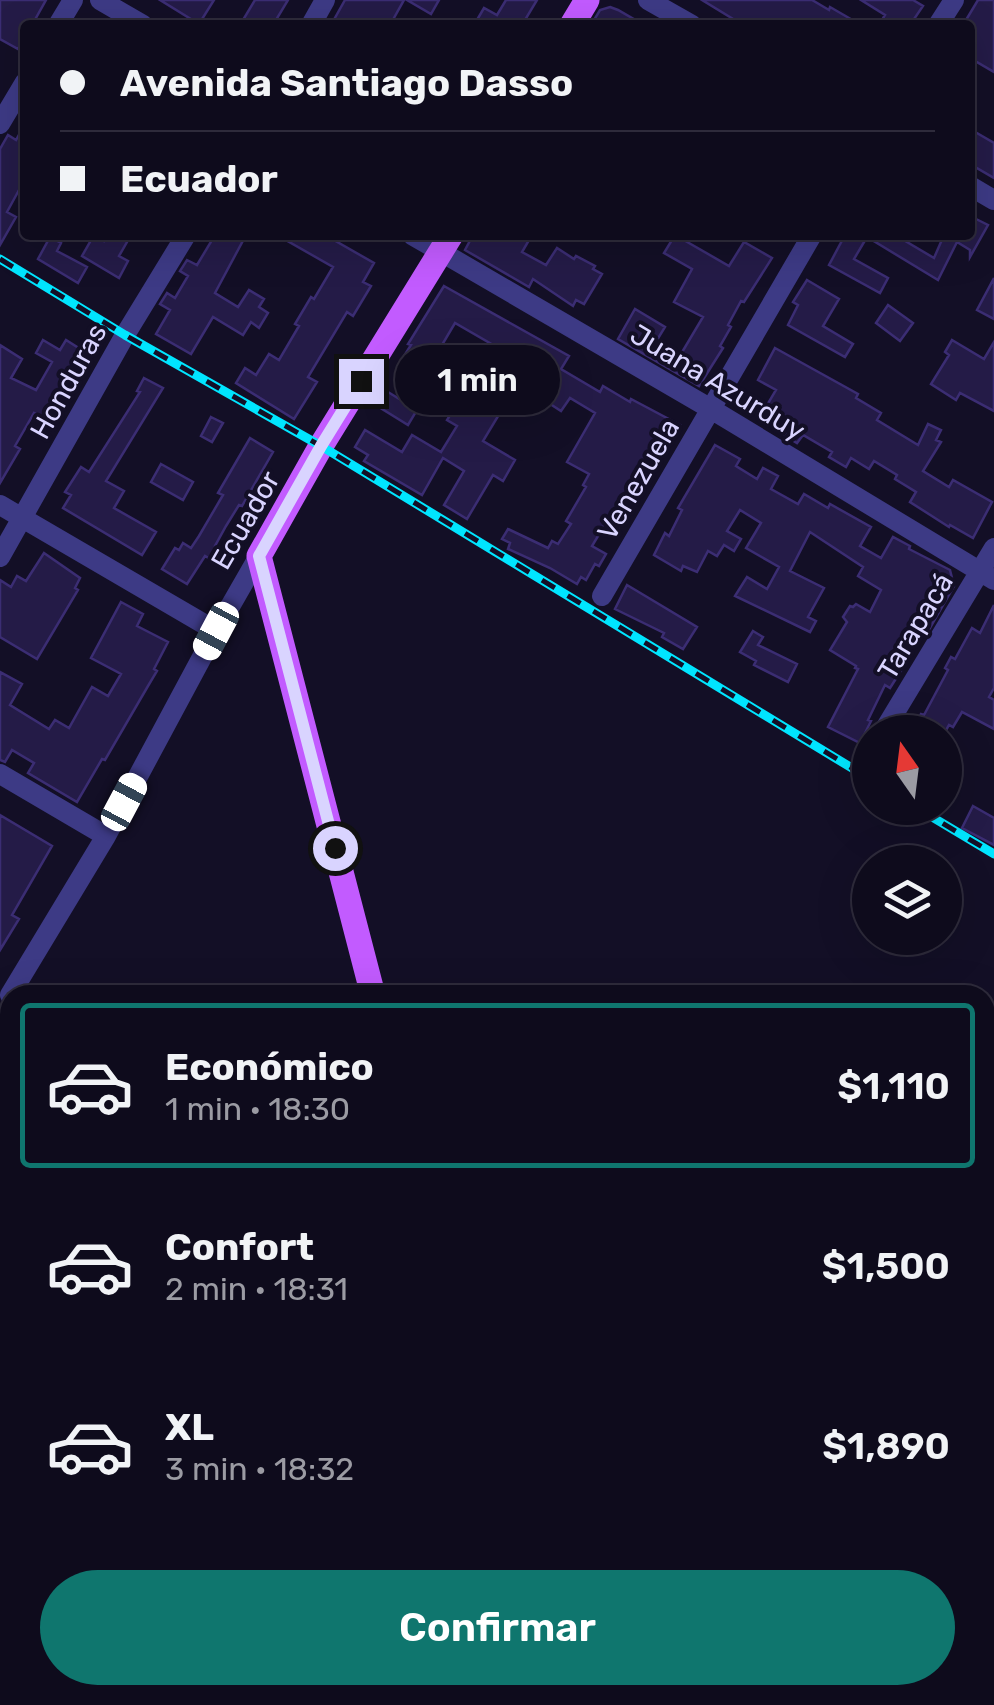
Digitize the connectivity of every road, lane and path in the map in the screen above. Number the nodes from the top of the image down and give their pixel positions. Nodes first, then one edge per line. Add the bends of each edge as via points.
1 (100, 0) edge
2 (648, 0) edge
3 (134, 20) edge
4 (683, 20) edge
5 (20, 90) edge
6 (0, 124) edge
7 (183, 240) edge
8 (809, 240) edge
9 (446, 243) edge
10 (711, 409) junction
11 (0, 505) edge
12 (22, 518) junction
13 (994, 548) edge
14 (259, 556) junction
15 (0, 557) edge
16 (987, 576) edge
17 (602, 596) dead end
18 (216, 631) junction
19 (895, 715) edge
20 (0, 774) edge
21 (106, 836) junction
22 (16, 985) edge
23 (370, 985) edge

1 - 3 street
2 - 4 street
5 - 6 street
7 - 12 street, Honduras
8 - 10 street, Venezuela
9 - 10 street, Juana Azurduy
9 - 14 main road, Ecuador
10 - 16 street, Juana Azurduy
10 - 17 street, Venezuela
11 - 12 street
12 - 15 street, Honduras
12 - 18 street
13 - 16 street, Tarapacá
14 - 18 street, Ecuador
14 - 23 main road
16 - 19 street, Tarapacá
18 - 21 street, Ecuador
20 - 21 street
21 - 22 street, Ecuador

